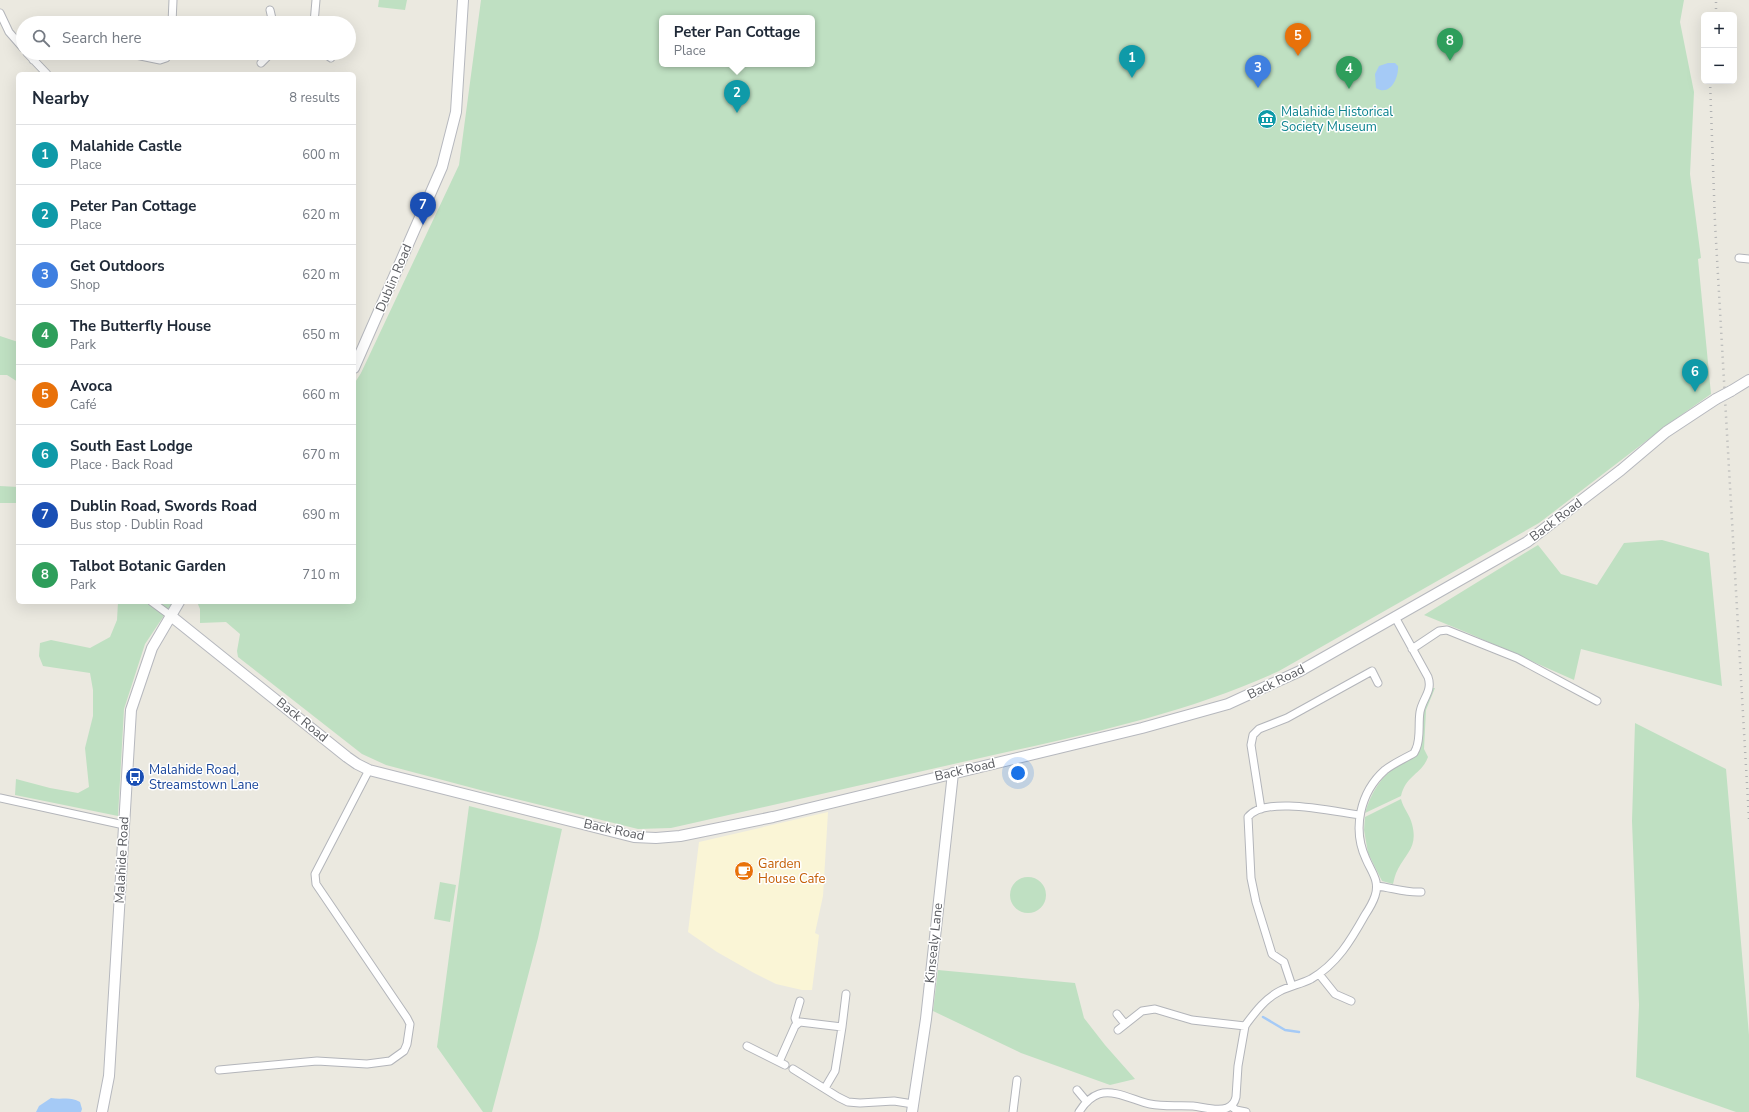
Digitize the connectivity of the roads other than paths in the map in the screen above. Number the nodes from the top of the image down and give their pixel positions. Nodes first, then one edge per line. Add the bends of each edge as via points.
1 (173, 0) edge
2 (316, 0) edge
3 (463, 0) edge
4 (270, 10) dead end
5 (0, 13) edge
6 (172, 16) edge
7 (271, 16) edge
8 (315, 16) edge
9 (16, 40) edge
10 (33, 60) edge
11 (264, 60) edge
12 (261, 63) dead end
13 (44, 72) edge
14 (1739, 258) dead end
15 (1749, 259) edge
16 (356, 363) edge
17 (1749, 380) edge
18 (155, 604) edge
19 (178, 604) edge
20 (171, 616) junction
21 (1394, 617) junction
22 (1412, 649) junction
23 (1378, 683) dead end
24 (1597, 701) dead end
25 (369, 770) junction
26 (953, 773) junction
27 (0, 798) edge
28 (1261, 809) junction
29 (1360, 815) junction
30 (124, 825) junction
31 (1378, 886) junction
32 (1421, 892) dead end
33 (1319, 974) junction
34 (1292, 986) junction
35 (846, 994) dead end
36 (800, 1001) dead end
37 (1351, 1001) dead end
38 (1117, 1014) dead end
39 (797, 1024) junction
40 (1125, 1024) junction
41 (1245, 1026) junction
42 (842, 1027) junction
43 (1118, 1030) dead end
44 (747, 1046) dead end
45 (793, 1069) dead end
46 (219, 1070) dead end
47 (1017, 1080) dead end
48 (825, 1088) junction
49 (1077, 1090) dead end
50 (1087, 1102) junction
51 (1231, 1106) junction
52 (913, 1108) edge
53 (1177, 1109) edge
54 (102, 1112) edge
55 (1013, 1112) edge
56 (1079, 1112) edge
57 (1246, 1112) edge

1 - 6 street
2 - 8 street
3 - 16 street, Dublin Road via 456,112 442,167
4 - 7 street
5 - 9 street
10 - 13 street
11 - 12 street
14 - 15 street
17 - 21 street, Back Road, bridge via 1666,432 1527,542
18 - 20 street
19 - 20 street
20 - 25 street, Back Road via 347,757
20 - 30 street, Malahide Road via 152,648 131,710
21 - 22 street
21 - 26 street, Back Road via 1300,671 1228,704 1142,728
22 - 24 street via 1439,631 1446,630 1517,658
22 - 29 street via 1430,682 1420,712 1418,745 1414,753 1392,766 1376,781 1367,794
23 - 28 street via 1372,671 1253,735 1251,745
25 - 26 street, Back Road via 634,837 656,838 680,836 773,817
25 - 46 street via 315,874 315,880 407,1018 410,1024 404,1051 390,1061 367,1064 317,1061
26 - 52 street, Kinsealy Lane via 926,1019
27 - 30 street
28 - 29 street via 1293,805
28 - 34 street via 1251,814 1247,821 1252,885 1272,954 1284,962
29 - 31 street via 1359,832 1362,848
30 - 54 street, Malahide Road via 109,1076
31 - 32 street
31 - 33 street via 1375,897 1348,945
33 - 34 street
33 - 37 street via 1335,994
34 - 41 street via 1268,999
35 - 42 street
36 - 39 street via 795,1018
38 - 40 street
39 - 42 street via 800,1022
39 - 44 street via 782,1063
40 - 41 street via 1142,1011 1155,1009 1192,1020
40 - 43 street
41 - 51 street via 1236,1097
42 - 48 street via 835,1071
45 - 48 street
47 - 55 street
48 - 52 street via 848,1102 894,1101
49 - 50 street
50 - 53 street via 1100,1094 1109,1093
50 - 56 street
51 - 53 street via 1220,1109 1192,1106
51 - 57 street

